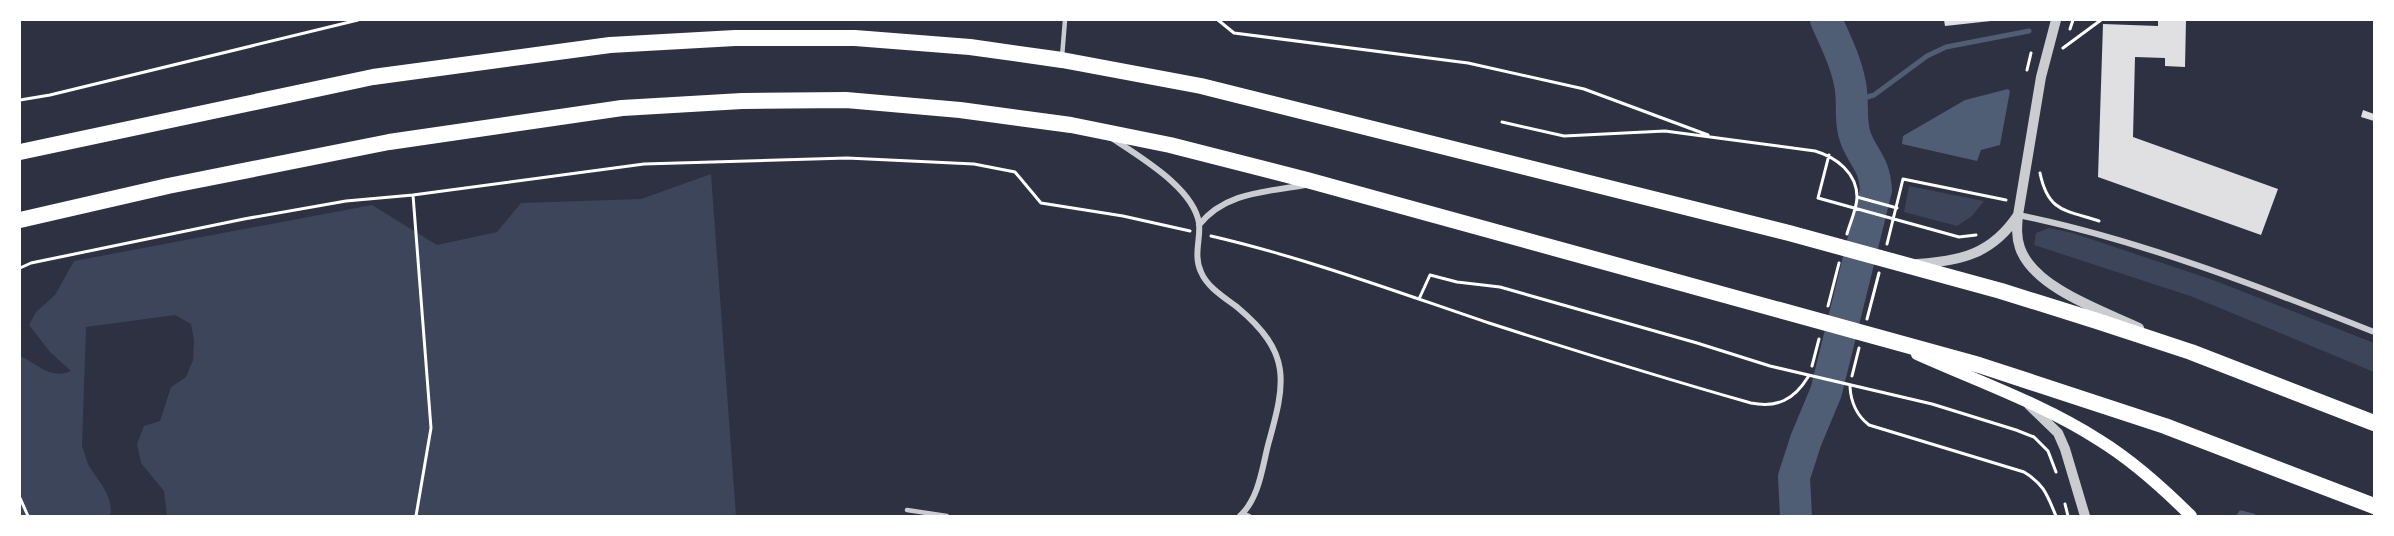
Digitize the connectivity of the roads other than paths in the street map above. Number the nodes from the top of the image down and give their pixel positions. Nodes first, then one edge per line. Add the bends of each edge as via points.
1 (1065, 20) edge
2 (2056, 20) edge
3 (1062, 60) junction
4 (1101, 131) junction
5 (20, 144) edge
6 (50, 145) junction
7 (20, 152) edge
8 (1318, 183) junction
9 (2018, 215) junction
10 (40, 216) junction
11 (20, 220) edge
12 (1199, 225) junction
13 (20, 227) edge
14 (1906, 265) junction
15 (2374, 332) edge
16 (1885, 340) junction
17 (2191, 352) junction
18 (2027, 403) junction
19 (2374, 423) edge
20 (2374, 506) edge
21 (907, 510) dead end
22 (947, 516) edge
23 (1244, 516) edge
24 (2085, 516) edge
25 (2191, 516) edge

1 - 3 lane
2 - 9 street via 2041,77
3 - 6 highway via 970,47 855,38 735,38 610,45 373,77
3 - 14 highway via 1201,86
4 - 8 highway
4 - 10 highway via 960,110 846,100 622,108 389,142
4 - 12 street via 1173,183 1188,200
5 - 6 lane
6 - 7 highway
8 - 12 street via 1225,202
8 - 16 highway
9 - 14 street via 1984,249 1958,260
9 - 15 street via 2080,228 2205,269
9 - 17 street via 2020,248 2034,270 2046,280 2073,297
10 - 11 highway
10 - 13 lane
12 - 23 street via 1196,250 1201,274 1253,321 1281,365 1276,418 1253,500
14 - 17 highway via 2012,294
16 - 18 main road
16 - 20 highway via 2165,426
17 - 19 highway
18 - 24 street via 2058,433
18 - 25 main road via 2100,440 2135,465
21 - 22 lane

